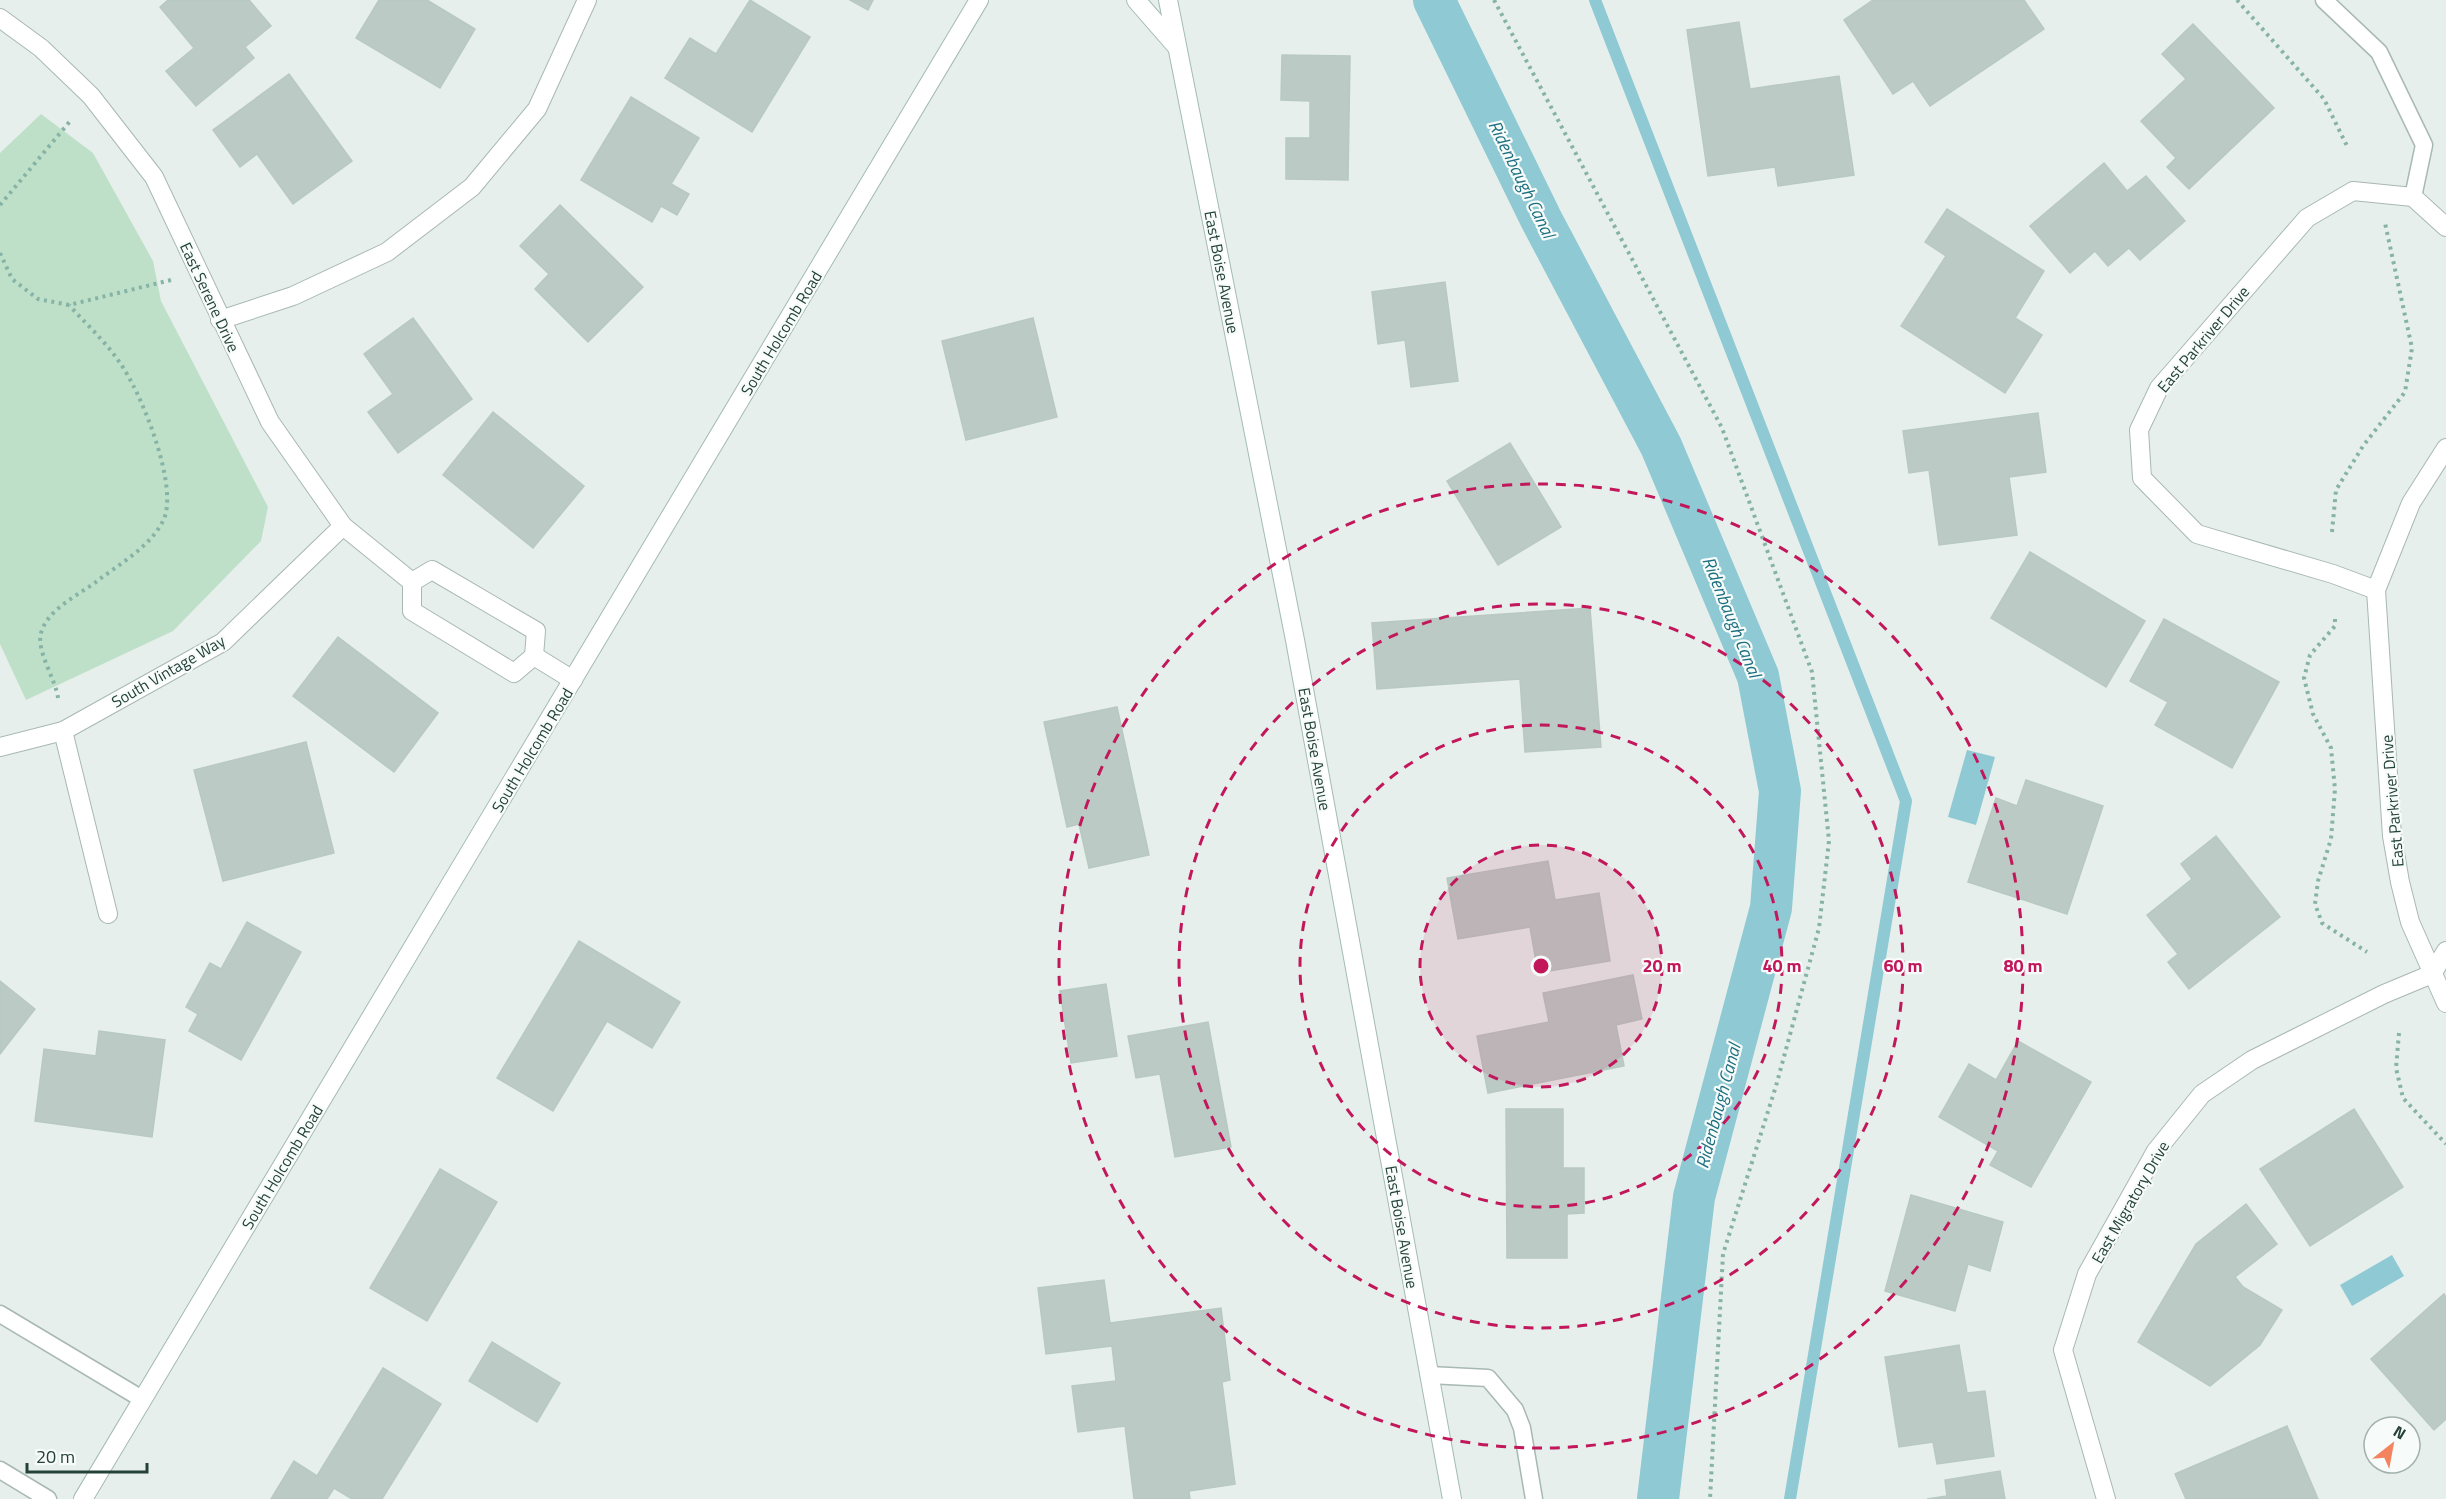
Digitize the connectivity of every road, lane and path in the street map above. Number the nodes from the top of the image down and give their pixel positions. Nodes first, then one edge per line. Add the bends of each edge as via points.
1 (587, 0) edge
2 (979, 0) edge
3 (1136, 0) edge
4 (1168, 0) edge
5 (1494, 0) edge
6 (2237, 0) edge
7 (2324, 0) edge
8 (0, 18) edge
9 (1177, 47) junction
10 (91, 96) junction
11 (2348, 148) dead end
12 (2413, 197) junction
13 (0, 204) edge
14 (2381, 216) dead end
15 (2446, 227) edge
16 (0, 253) edge
17 (198, 274) junction
18 (69, 305) junction
19 (220, 320) junction
20 (2446, 448) edge
21 (343, 526) junction
22 (2332, 532) dead end
23 (412, 582) junction
24 (2376, 590) junction
25 (2335, 619) dead end
26 (534, 656) junction
27 (573, 680) junction
28 (63, 731) junction
29 (0, 747) edge
30 (108, 914) dead end
31 (2446, 951) edge
32 (2367, 952) dead end
33 (2439, 975) edge
34 (2446, 1003) edge
35 (2399, 1033) dead end
36 (2446, 1144) edge
37 (0, 1314) edge
38 (1429, 1375) junction
39 (142, 1400) junction
40 (0, 1470) edge
41 (48, 1499) edge
42 (83, 1499) edge
43 (1452, 1499) edge
44 (1534, 1499) edge
45 (1710, 1499) edge
46 (2106, 1499) edge

1 - 19 street via 537,109 472,187 387,252 293,297
2 - 27 street, South Holcomb Road
3 - 9 street
4 - 9 street, East Boise Avenue
5 - 45 path via 1722,428 1812,672 1829,841 1819,928 1776,1086 1723,1254
6 - 11 path via 2324,99
7 - 12 lane via 2379,52 2424,145
8 - 10 street, East Serene Drive via 41,48
9 - 38 street, East Boise Avenue via 1295,640
10 - 13 path
10 - 17 street, East Serene Drive via 154,177
12 - 15 street
12 - 24 street, East Parkriver Drive via 2353,191 2307,218 2159,388 2139,430 2142,478 2197,534
14 - 22 path via 2387,227 2412,348 2409,370 2405,392 2363,446 2336,490
16 - 18 path via 12,279 38,299
17 - 18 path
17 - 19 street, East Serene Drive
18 - 28 path via 120,363 151,423 167,489 164,519 147,543 50,616 40,635 44,658 57,687
19 - 21 street, East Serene Drive via 270,422
20 - 24 street, East Parkriver Drive via 2411,503
21 - 23 street, East Serene Drive
21 - 28 street, South Vintage Way via 223,642
23 - 26 street via 432,570 536,631
23 - 26 street via 412,611 504,667 514,673
24 - 33 street, East Parkriver Drive via 2392,836 2410,922
25 - 32 path via 2334,626 2310,655 2304,678 2313,714 2331,748 2335,789 2331,839 2315,904 2322,923
26 - 27 street
27 - 39 street, South Holcomb Road
28 - 29 street, South Vintage Way
28 - 30 street
31 - 33 street
33 - 34 street, East Parkriver Drive
33 - 46 street, East Migratory Drive via 2384,994 2252,1060 2202,1094 2157,1151 2087,1275 2063,1350
35 - 36 path via 2396,1068 2403,1098
37 - 39 lane
38 - 43 street, East Boise Avenue
38 - 44 lane via 1488,1378 1515,1410 1522,1428
39 - 42 street, South Holcomb Road
40 - 41 lane

